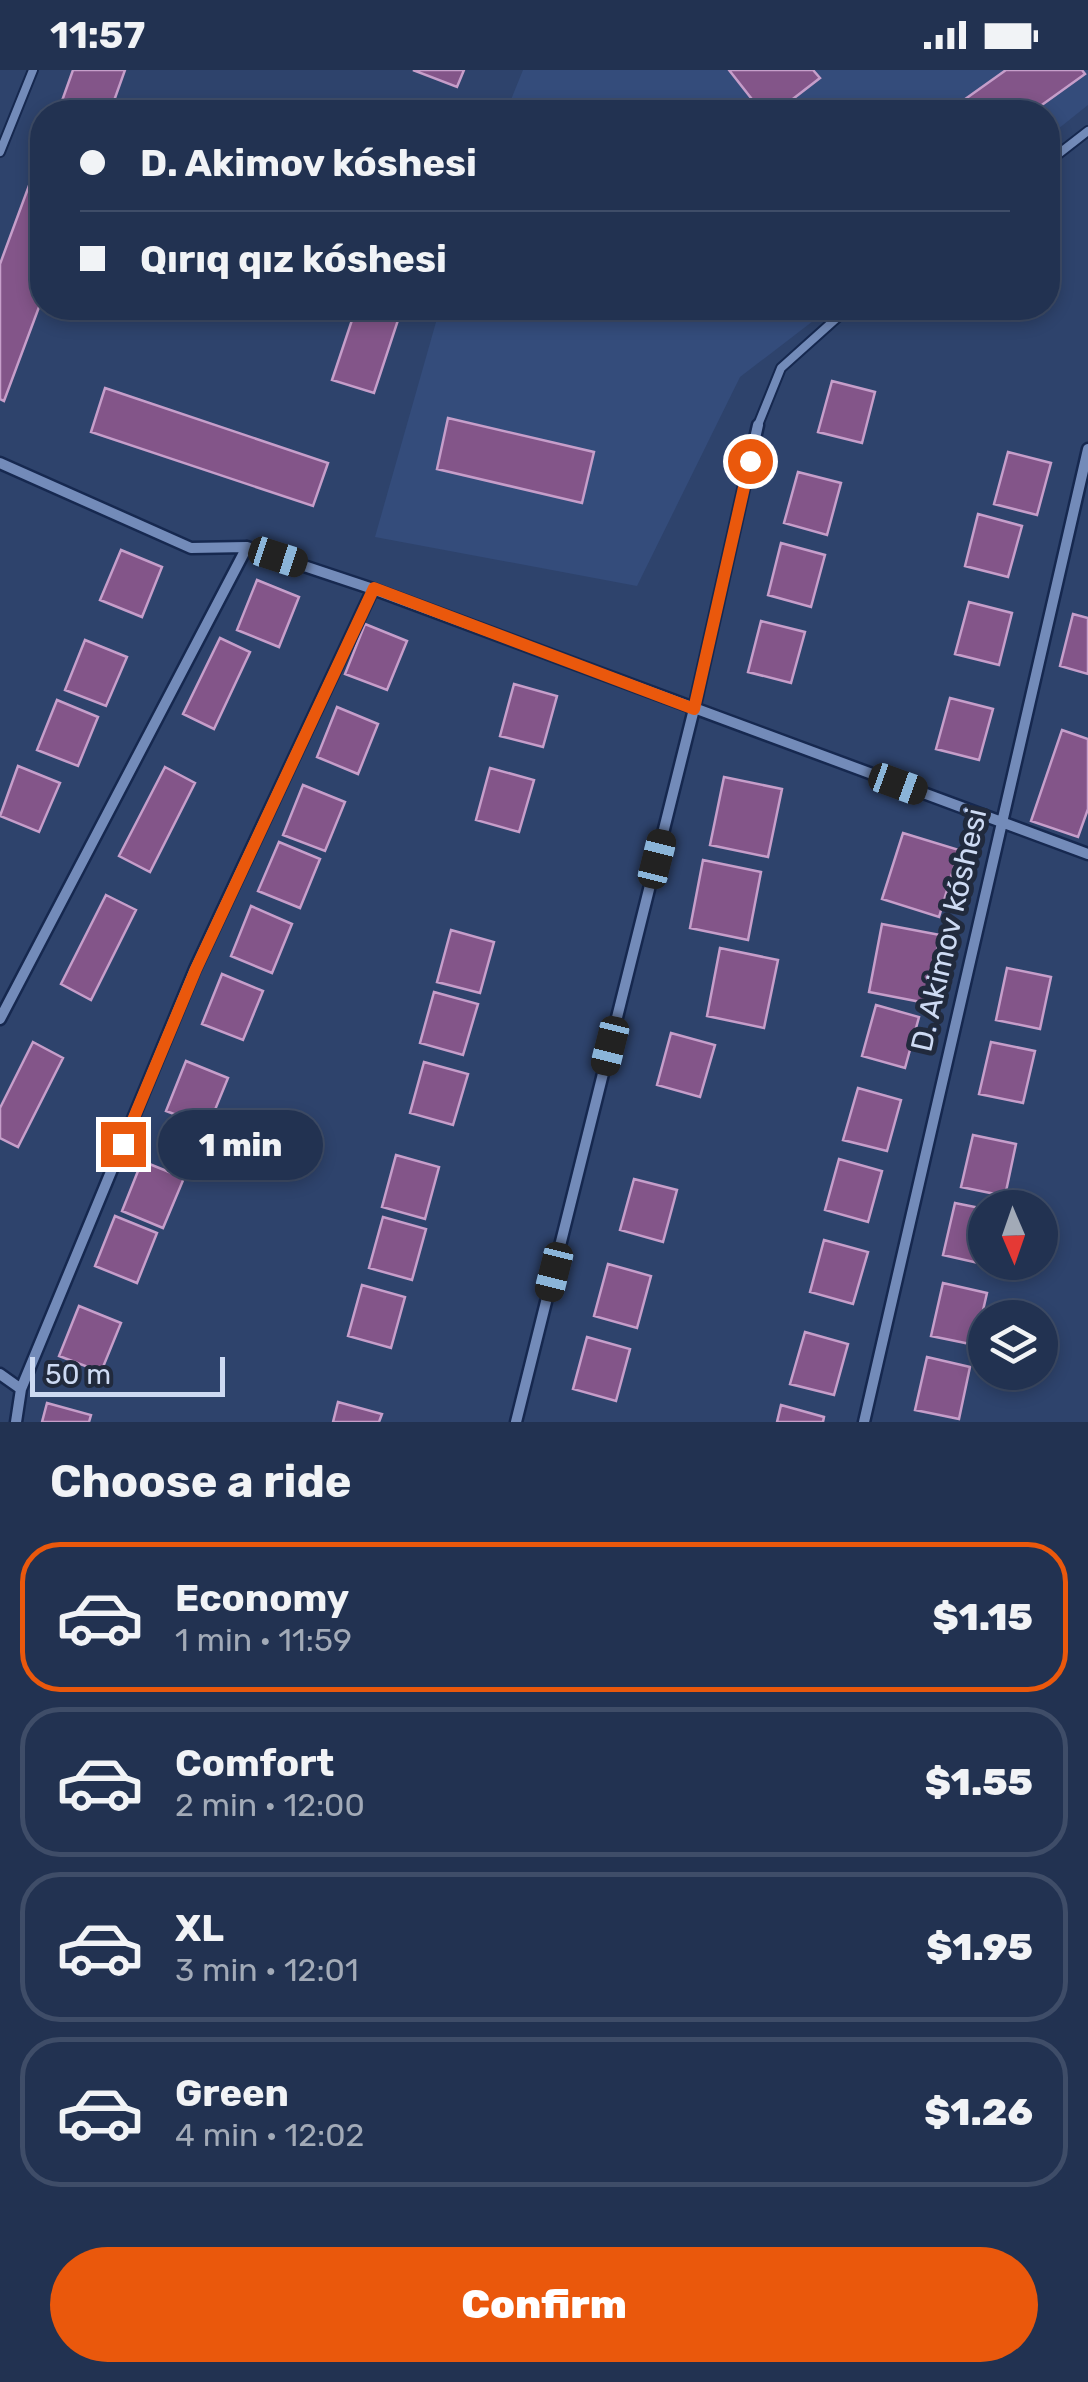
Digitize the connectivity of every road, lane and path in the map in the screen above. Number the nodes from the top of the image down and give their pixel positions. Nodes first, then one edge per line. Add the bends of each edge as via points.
1 (33, 70) edge
2 (1088, 131) edge
3 (0, 152) edge
4 (1060, 153) edge
5 (834, 320) edge
6 (758, 426) joint
7 (1088, 449) edge
8 (0, 463) edge
9 (247, 547) junction
10 (374, 588) junction
11 (694, 709) junction
12 (1000, 821) junction
13 (1088, 854) edge
14 (0, 1019) edge
15 (0, 1374) edge
16 (22, 1390) junction
17 (16, 1422) edge
18 (516, 1422) edge
19 (864, 1422) edge

1 - 3 lane
2 - 4 lane
5 - 6 lane via 780,368
6 - 11 street
7 - 12 street, D. Akimov kóshesi
8 - 9 street via 191,548
9 - 10 street
9 - 14 street
10 - 11 street
10 - 16 street via 196,969
11 - 12 street
11 - 18 street
12 - 13 street
12 - 19 street, D. Akimov kóshesi
15 - 16 street
16 - 17 street

